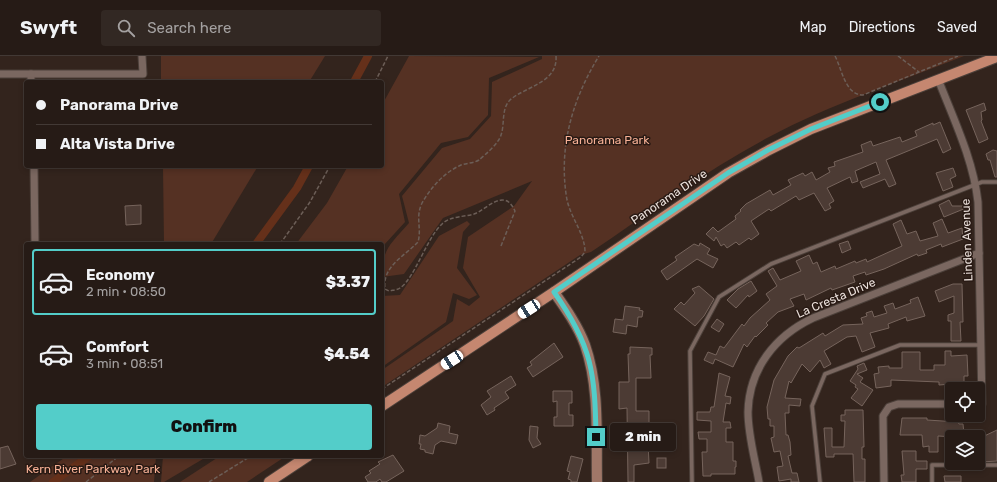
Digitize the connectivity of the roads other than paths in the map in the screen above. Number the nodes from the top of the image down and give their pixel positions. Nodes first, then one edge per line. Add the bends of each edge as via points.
1 (142, 56) edge
2 (997, 57) edge
3 (0, 74) edge
4 (31, 74) junction
5 (31, 80) edge
6 (938, 80) junction
7 (34, 168) edge
8 (997, 182) edge
9 (976, 185) junction
10 (36, 242) edge
11 (979, 253) junction
12 (554, 292) junction
13 (981, 346) junction
14 (982, 382) edge
15 (945, 404) edge
16 (384, 405) edge
17 (305, 458) edge
18 (997, 465) edge
19 (270, 482) edge
20 (597, 482) edge
21 (692, 482) edge
22 (760, 482) edge
23 (820, 482) edge
24 (884, 482) edge
25 (932, 482) edge

1 - 4 street via 143,74
2 - 6 main road, Panorama Drive
3 - 4 street
4 - 5 street
6 - 9 street, Linden Avenue via 967,152
6 - 12 main road, Panorama Drive via 811,129 768,150 728,173
7 - 10 street
8 - 9 lane via 982,182
9 - 11 street, Linden Avenue
9 - 21 lane via 771,264 719,298 690,351
11 - 13 street, Linden Avenue
11 - 22 street, La Cresta Drive via 813,318 779,340 769,351 757,372 749,399 749,424
12 - 16 main road, Panorama Drive
12 - 20 street via 577,327 593,375
13 - 14 street, Linden Avenue
13 - 23 lane via 900,346 825,374 812,406
15 - 24 street via 898,404 888,407 883,416
17 - 19 main road
18 - 25 lane via 932,465

